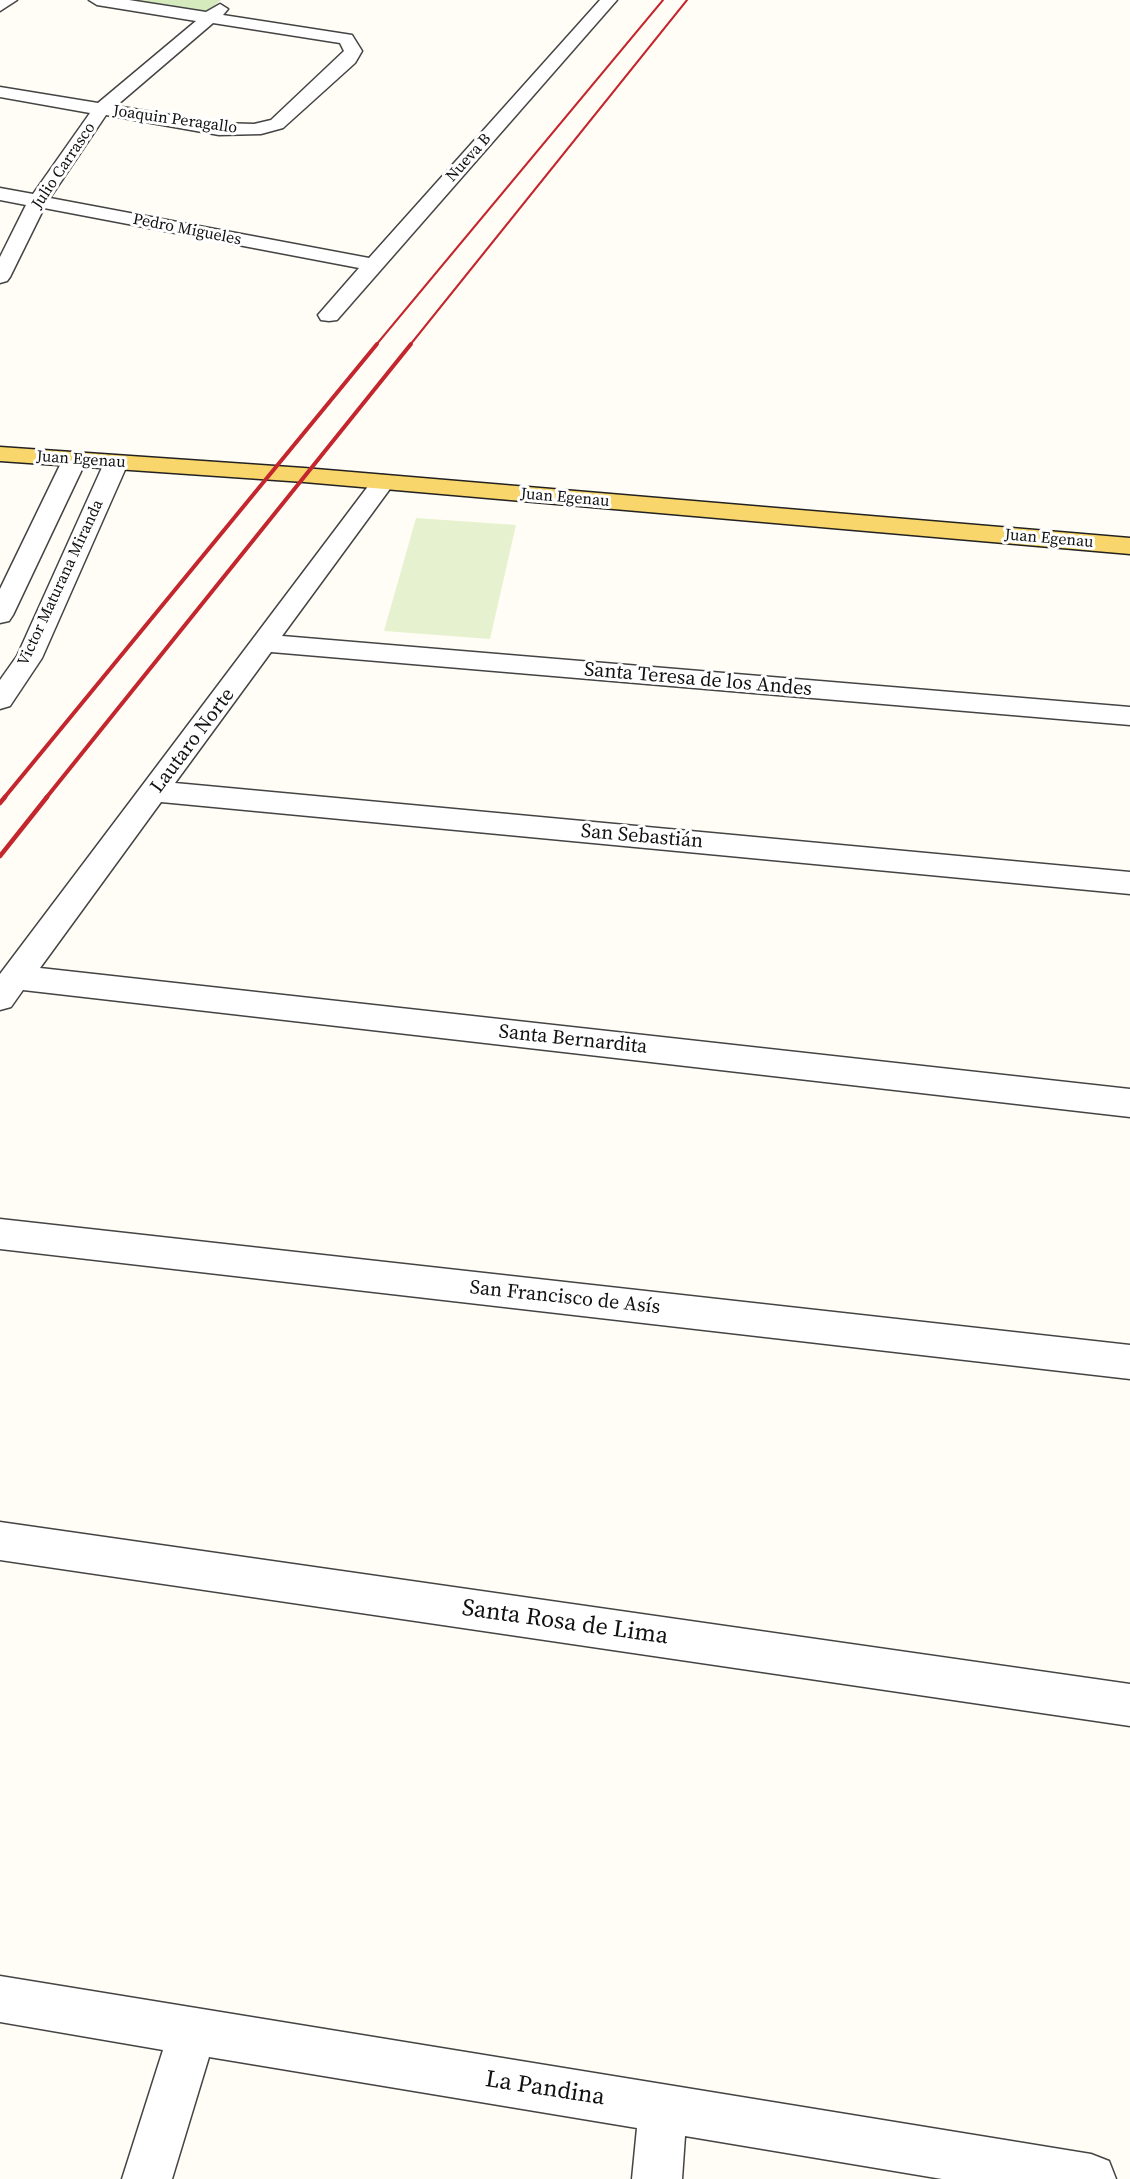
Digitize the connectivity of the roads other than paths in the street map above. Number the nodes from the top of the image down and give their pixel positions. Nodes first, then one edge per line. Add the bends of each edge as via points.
1 (9, 0) edge
2 (97, 0) edge
3 (230, 0) edge
4 (609, 0) edge
5 (0, 6) edge
6 (209, 18) junction
7 (0, 92) edge
8 (101, 110) junction
9 (0, 194) edge
10 (38, 201) junction
11 (374, 265) junction
12 (0, 277) edge
13 (329, 315) dead end
14 (0, 454) edge
15 (74, 461) junction
16 (116, 463) junction
17 (383, 482) junction
18 (1130, 546) edge
19 (0, 615) edge
20 (266, 643) junction
21 (0, 700) edge
22 (1130, 716) edge
23 (155, 792) junction
24 (1130, 883) edge
25 (8, 988) edge
26 (1130, 1102) edge
27 (0, 1234) edge
28 (1130, 1362) edge
29 (0, 1540) edge
30 (1130, 1705) edge
31 (0, 1999) edge
32 (194, 2031) junction
33 (663, 2108) junction
34 (147, 2179) edge
35 (657, 2179) edge
36 (1091, 2179) edge

1 - 5 street
2 - 6 street
3 - 6 street, Julio Carrasco
4 - 11 street, Nueva B
6 - 8 street, Julio Carrasco
6 - 8 street, Joaquin Peragallo via 346,39 353,51 277,124 254,130 219,129
7 - 8 street
8 - 10 street, Julio Carrasco
9 - 10 street, Pedro Migueles
10 - 11 street, Pedro Migueles
10 - 12 street, Julio Carrasco
11 - 13 street, Nueva B
14 - 15 main road, Juan Egenau
15 - 16 main road, Juan Egenau
15 - 19 street
16 - 17 main road, Juan Egenau
16 - 21 street, Victor Maturana Miranda via 33,650
17 - 18 main road, Juan Egenau
17 - 20 street, Lautaro Norte
20 - 22 street, Santa Teresa de los Andes
20 - 23 street, Lautaro Norte
23 - 24 street, San Sebastián
23 - 25 street, Lautaro Norte
25 - 26 street, Santa Bernardita
27 - 28 street, San Francisco de Asís
29 - 30 street, Santa Rosa de Lima
31 - 32 street, La Pandina
32 - 33 street, La Pandina
32 - 34 street
33 - 35 street
33 - 36 street, La Pandina

